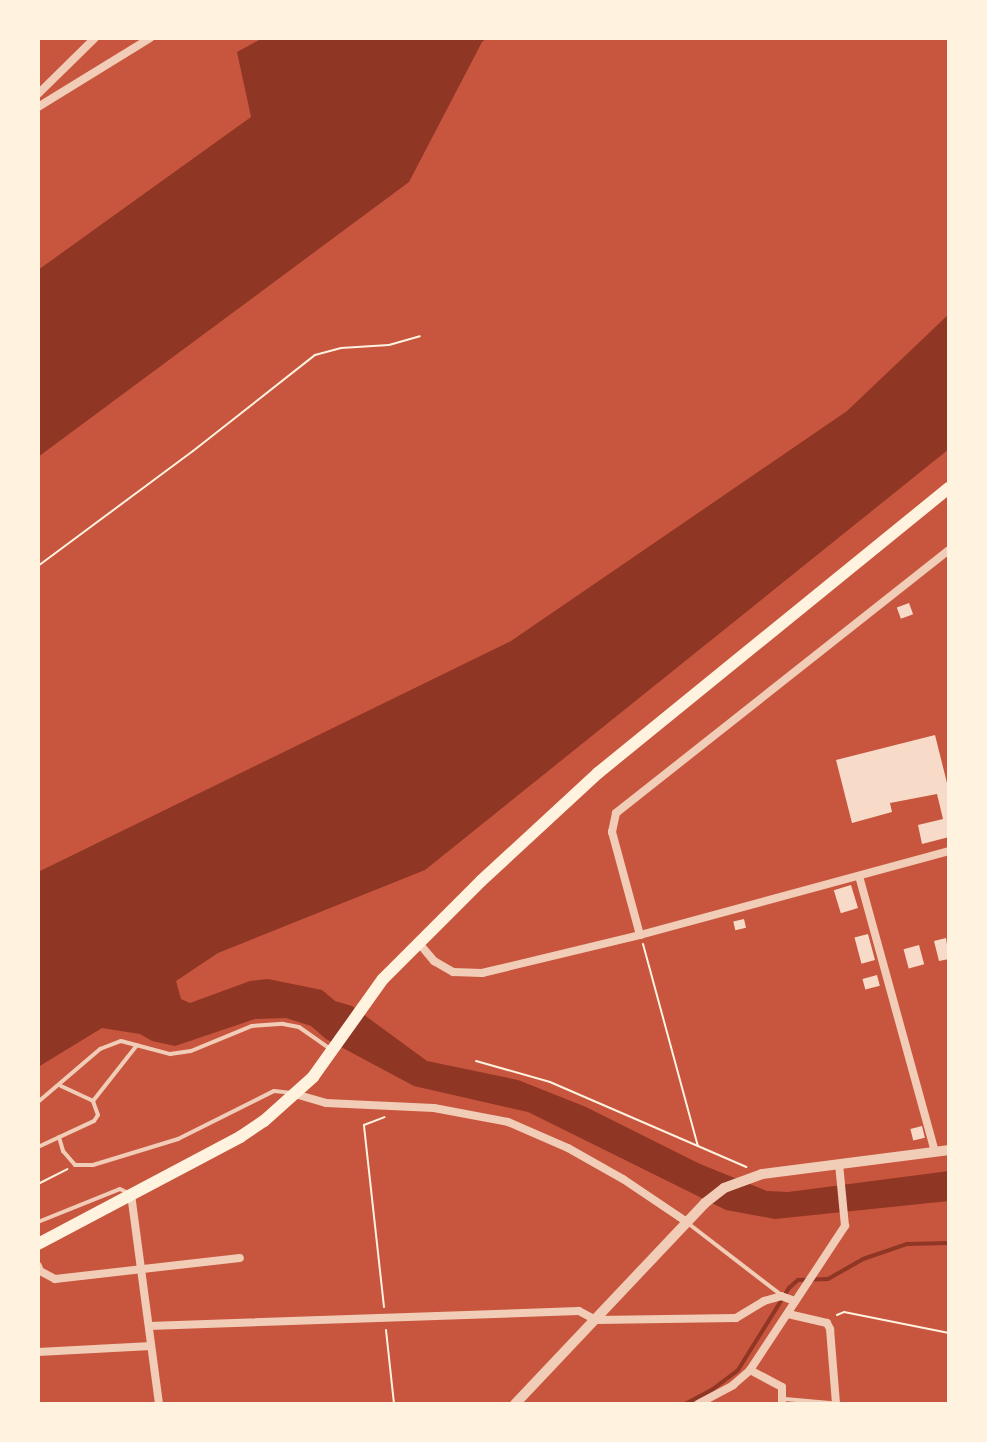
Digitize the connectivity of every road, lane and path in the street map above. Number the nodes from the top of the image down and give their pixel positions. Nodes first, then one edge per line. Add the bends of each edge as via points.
1 (95, 38) edge
2 (150, 38) edge
3 (38, 94) edge
4 (38, 107) edge
5 (420, 336) dead end
6 (949, 488) edge
7 (949, 550) edge
8 (38, 566) edge
9 (949, 851) edge
10 (859, 876) junction
11 (640, 935) junction
12 (418, 942) junction
13 (137, 1045) junction
14 (332, 1050) junction
15 (476, 1061) dead end
16 (61, 1086) junction
17 (295, 1094) junction
18 (93, 1101) junction
19 (38, 1102) edge
20 (390, 1115) dead end
21 (59, 1137) junction
22 (38, 1147) edge
23 (699, 1148) junction
24 (949, 1150) edge
25 (935, 1151) junction
26 (839, 1164) junction
27 (75, 1165) junction
28 (762, 1174) junction
29 (38, 1184) edge
30 (131, 1194) junction
31 (38, 1222) edge
32 (687, 1222) junction
33 (38, 1244) edge
34 (240, 1258) dead end
35 (38, 1266) edge
36 (142, 1270) junction
37 (781, 1296) junction
38 (795, 1301) junction
39 (788, 1314) junction
40 (385, 1317) junction
41 (596, 1320) junction
42 (827, 1323) junction
43 (149, 1326) junction
44 (949, 1333) edge
45 (151, 1346) junction
46 (38, 1352) edge
47 (750, 1370) junction
48 (783, 1402) edge
49 (838, 1403) edge
50 (159, 1404) edge
51 (394, 1404) edge
52 (515, 1404) edge
53 (698, 1404) edge

1 - 3 street
2 - 4 street
5 - 8 path via 315,355
6 - 12 main road via 598,773
7 - 11 street via 616,813 612,832
9 - 10 street
10 - 11 street
10 - 25 street
11 - 12 street via 482,973 453,972 434,961
11 - 23 path
12 - 14 main road via 383,979
13 - 14 lane via 170,1054 191,1051 252,1026 283,1024 299,1027
13 - 16 lane via 110,1043
13 - 18 lane
14 - 17 main road
15 - 23 path via 550,1082
16 - 18 lane
16 - 19 lane
17 - 27 lane via 274,1091 178,1139 93,1165
17 - 30 main road via 240,1137
17 - 32 street via 326,1103 434,1108 508,1122 568,1148
18 - 21 lane via 98,1115 94,1121
20 - 40 path via 364,1125
21 - 22 lane
21 - 27 lane
23 - 28 path
24 - 25 street
25 - 26 street
26 - 28 street
26 - 38 street via 845,1226
27 - 29 path
28 - 32 street via 734,1182
30 - 31 lane via 120,1189
30 - 33 main road
30 - 36 street
32 - 37 lane
32 - 41 street
34 - 36 street
35 - 36 street via 55,1279
36 - 43 street
37 - 38 street
37 - 41 street via 736,1318
38 - 39 street
39 - 42 street
39 - 47 street
40 - 41 street via 579,1311
40 - 43 street
40 - 51 path
41 - 52 street
42 - 44 path via 844,1312
42 - 49 street
43 - 45 street
45 - 46 street
45 - 50 street
47 - 48 street via 782,1387
47 - 53 street
48 - 49 lane

